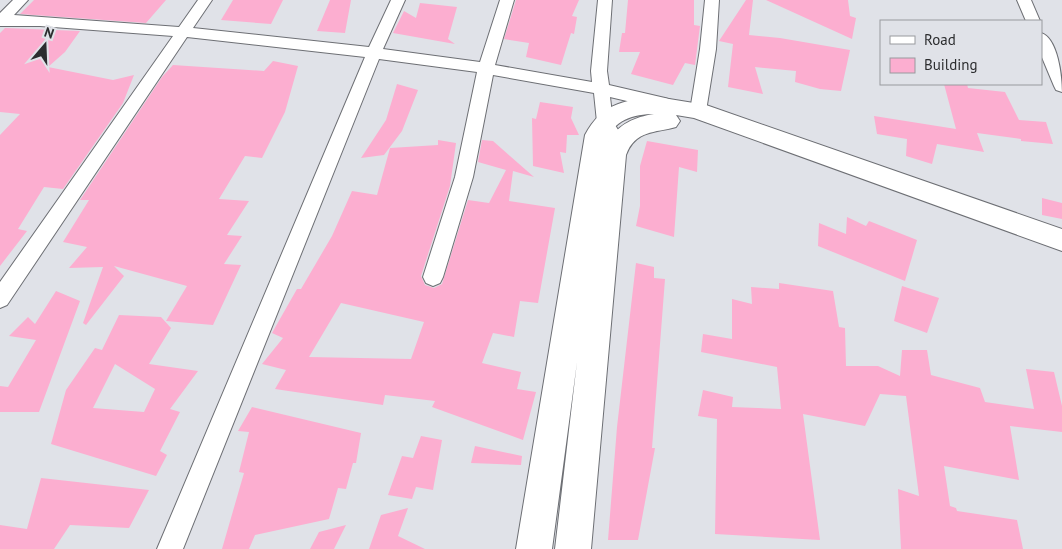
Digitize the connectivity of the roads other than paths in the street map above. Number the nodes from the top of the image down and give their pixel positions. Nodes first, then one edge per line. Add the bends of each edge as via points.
1 (21, 0) edge
2 (205, 0) edge
3 (398, 0) edge
4 (507, 0) edge
5 (605, 0) edge
6 (712, 0) edge
7 (1024, 0) edge
8 (1, 20) edge
9 (1033, 20) edge
10 (184, 31) junction
11 (1042, 40) edge
12 (374, 53) junction
13 (486, 69) junction
14 (1062, 86) edge
15 (600, 88) junction
16 (665, 104) junction
17 (698, 111) junction
18 (611, 132) junction
19 (1062, 240) edge
20 (1062, 259) edge
21 (433, 277) dead end
22 (0, 299) edge
23 (170, 549) edge
24 (534, 549) edge
25 (573, 549) edge

1 - 8 street
2 - 10 street
3 - 12 street
4 - 13 street
5 - 15 street
6 - 17 street
7 - 9 street
8 - 10 street
10 - 12 street
10 - 22 street
11 - 14 street
12 - 13 street
12 - 23 street
13 - 15 street
13 - 21 street via 464,177
15 - 16 street
15 - 18 street
16 - 17 main road
16 - 18 main road via 616,115
17 - 19 main road
18 - 20 main road via 668,121 700,129
18 - 24 main road via 597,135
18 - 25 main road via 614,154

